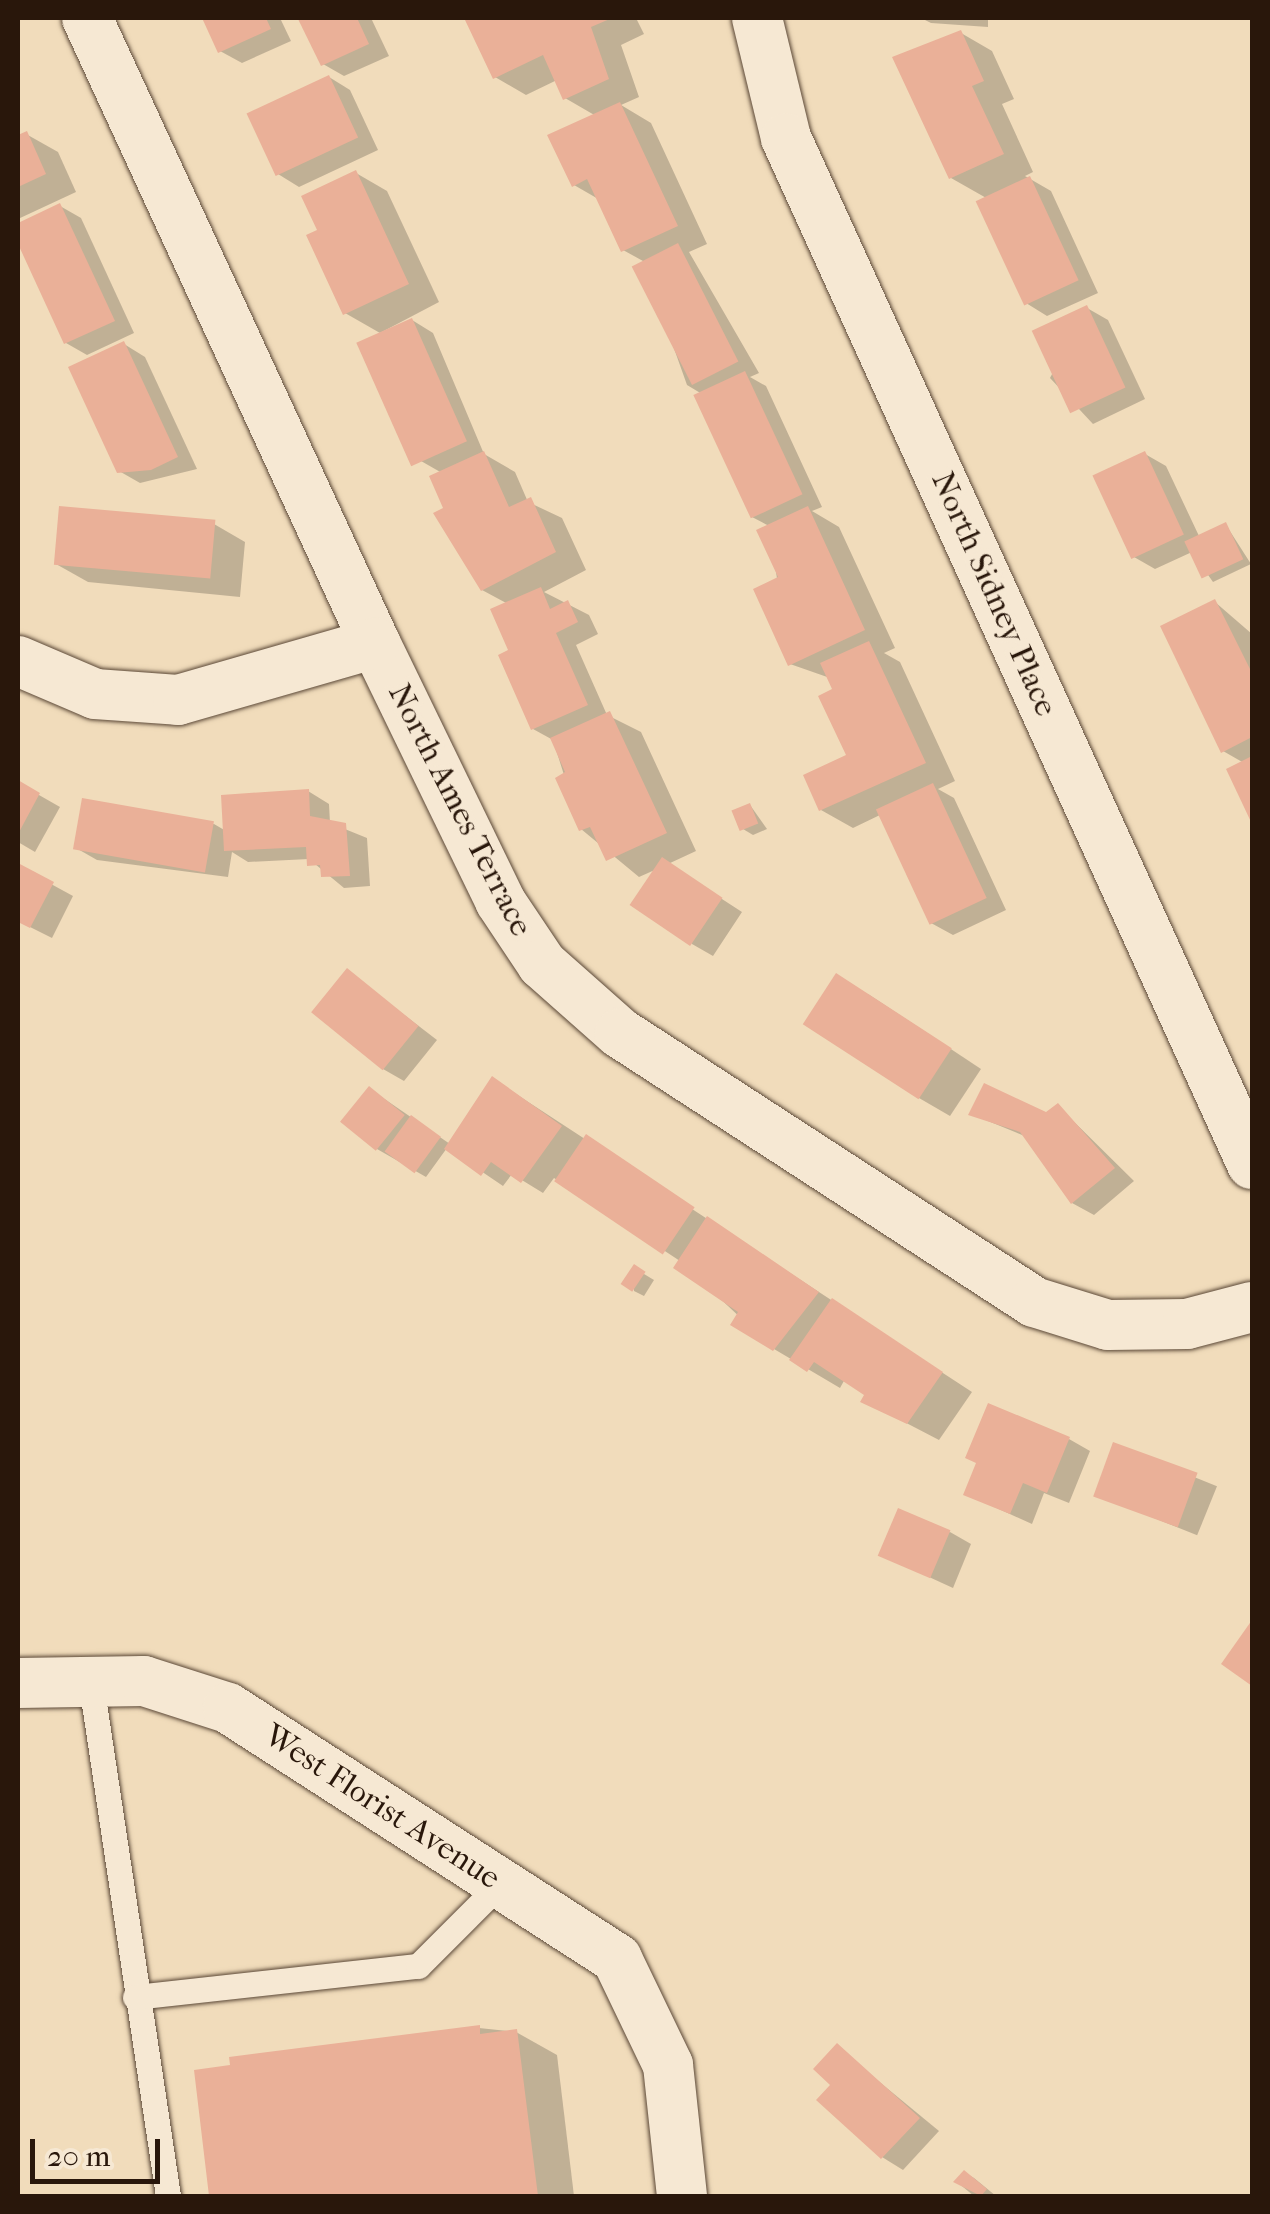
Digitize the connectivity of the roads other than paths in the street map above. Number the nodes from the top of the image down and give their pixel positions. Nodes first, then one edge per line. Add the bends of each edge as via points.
1 (87, 18) edge
2 (757, 18) edge
3 (375, 643) junction
4 (18, 662) edge
5 (1252, 1164) edge
6 (1252, 1306) edge
7 (90, 1677) junction
8 (18, 1683) edge
9 (500, 1884) junction
10 (134, 1998) junction
11 (168, 2196) edge
12 (682, 2196) edge

1 - 3 street, North Ames Terrace
2 - 5 street, North Sidney Place via 786,138
3 - 4 street via 178,700 96,694
3 - 6 street, North Ames Terrace via 500,901 542,964 620,1033 1034,1302 1108,1325 1187,1324
7 - 8 street, West Florist Avenue
7 - 9 street, West Florist Avenue via 144,1681 228,1708
7 - 10 lane
9 - 10 lane via 418,1966
9 - 12 street, West Florist Avenue via 617,1959 668,2065
10 - 11 lane

